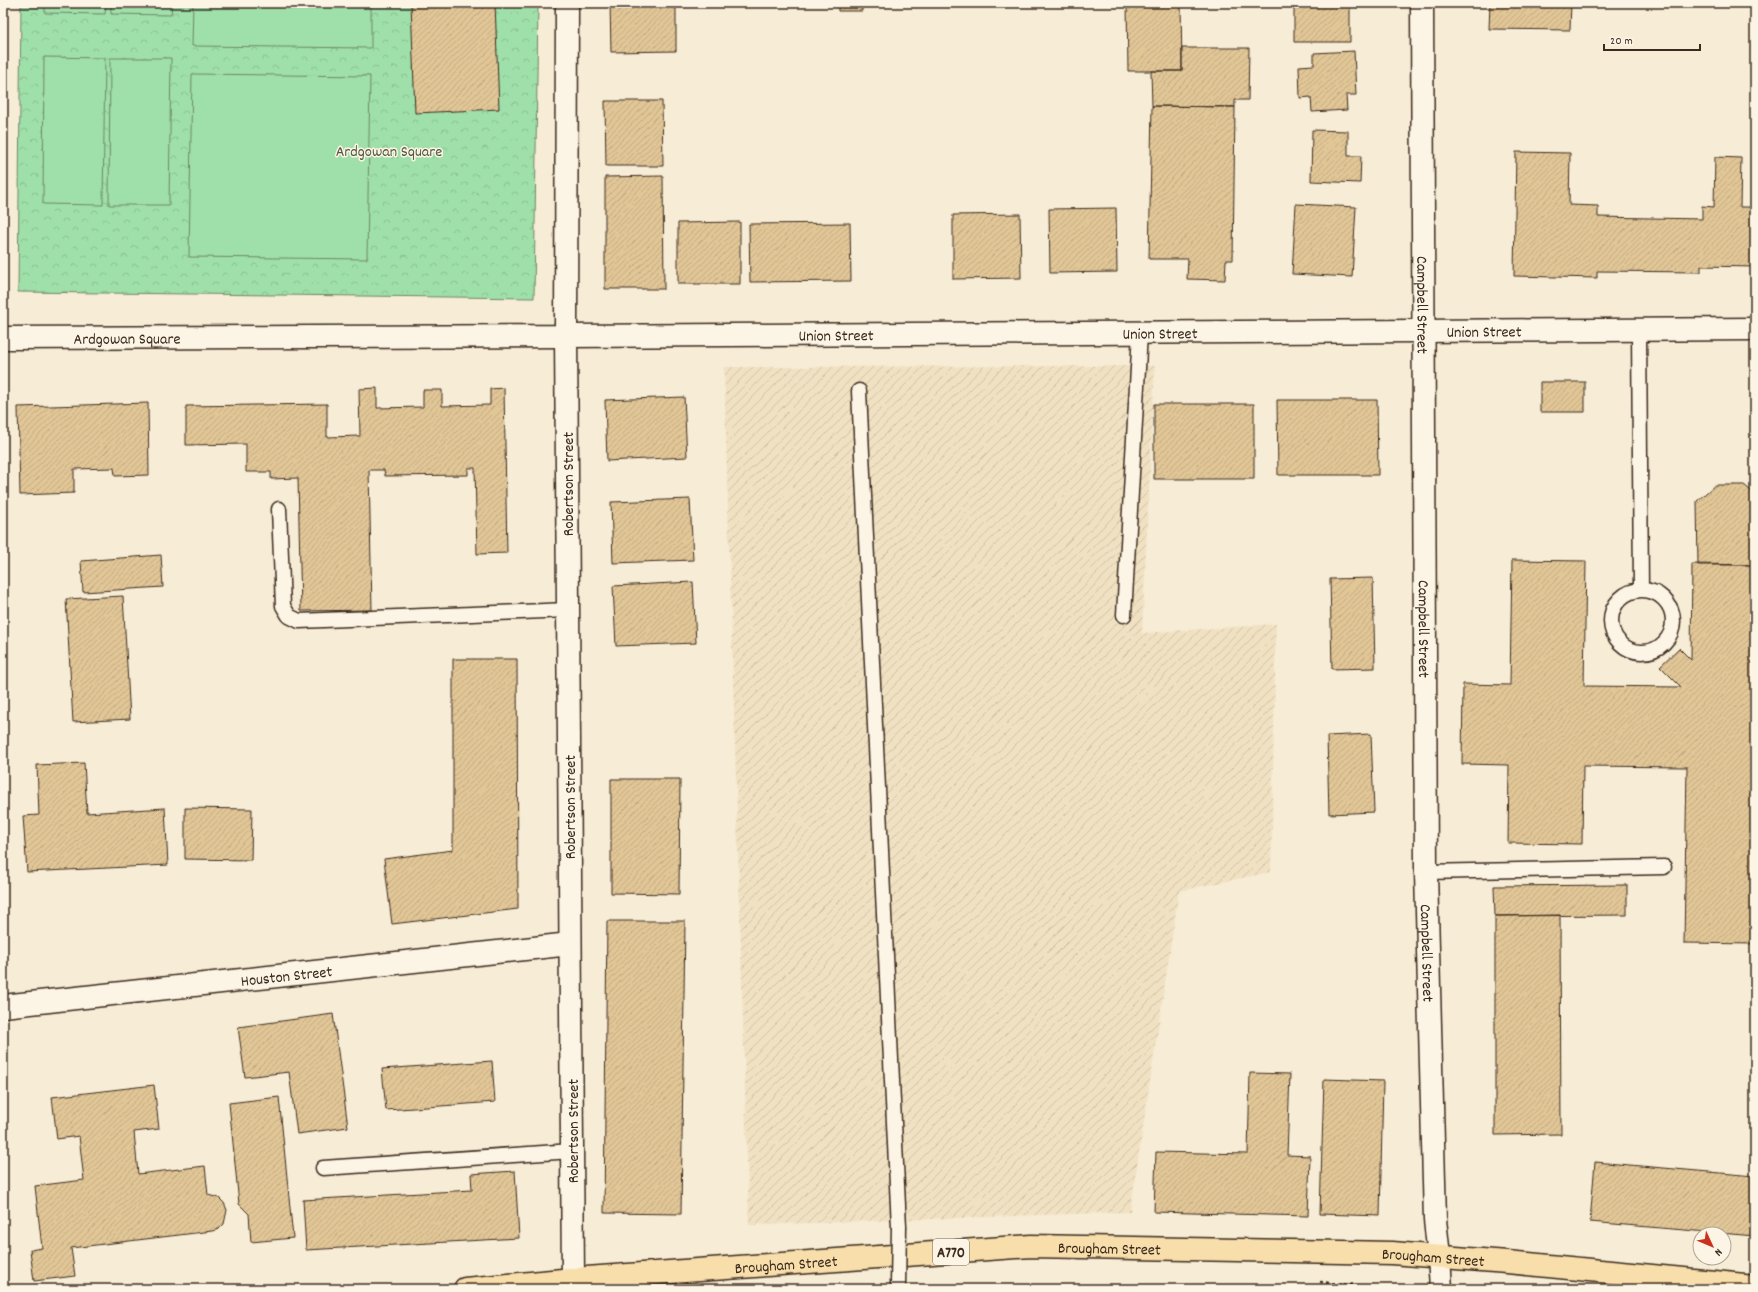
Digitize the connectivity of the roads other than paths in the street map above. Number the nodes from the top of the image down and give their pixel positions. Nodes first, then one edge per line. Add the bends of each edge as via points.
1 (567, 3) edge
2 (1422, 3) edge
3 (1755, 329) edge
4 (1639, 330) junction
5 (1424, 332) junction
6 (1140, 333) junction
7 (566, 336) junction
8 (3, 338) edge
9 (859, 391) dead end
10 (279, 509) dead end
11 (1641, 590) junction
12 (568, 610) junction
13 (1124, 615) dead end
14 (1664, 867) dead end
15 (1426, 872) junction
16 (570, 944) junction
17 (3, 1006) edge
18 (572, 1151) junction
19 (324, 1168) dead end
20 (1439, 1256) junction
21 (573, 1279) junction
22 (1755, 1286) edge
23 (898, 1287) edge
24 (464, 1289) edge
25 (1441, 1289) edge

1 - 7 street
2 - 5 street, Campbell Street
3 - 4 street, Union Street
4 - 5 street, Union Street
4 - 11 lane
5 - 6 street, Union Street
5 - 15 street, Campbell Street
6 - 7 street, Union Street
6 - 13 lane
7 - 8 street, Ardgowan Square
7 - 12 street, Robertson Street
9 - 23 lane, bridge via 899,1227
10 - 12 lane via 283,606 289,616 299,622
11 - 11 lane via 1655,593 1665,600 1672,610 1674,622 1671,634 1664,644 1654,650 1642,652 1630,650 1620,643 1613,632 1611,620 1621,598
12 - 16 street, Robertson Street
14 - 15 lane
15 - 20 street, Campbell Street via 1435,1220
16 - 17 street, Houston Street
16 - 18 street, Robertson Street
18 - 19 lane
18 - 21 street, Robertson Street
20 - 21 main road, Brougham Street / A770 via 1031,1246
20 - 22 main road, Brougham Street / A770
20 - 25 street, Campbell Street
21 - 24 main road, Brougham Street / A770

